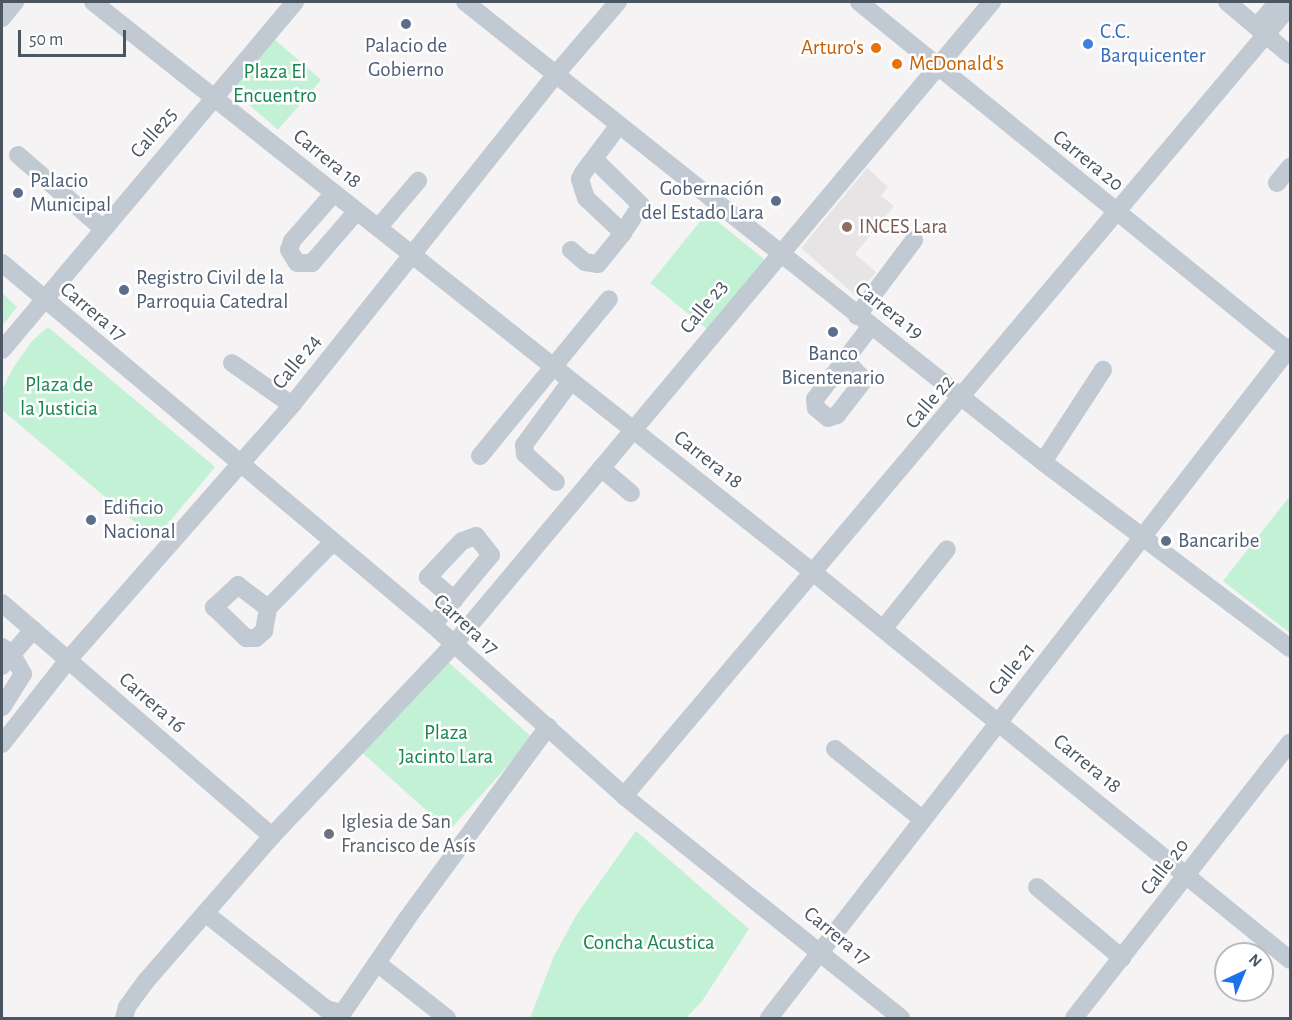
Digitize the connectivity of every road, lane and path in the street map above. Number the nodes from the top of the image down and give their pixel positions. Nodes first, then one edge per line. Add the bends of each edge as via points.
1 (15, 2) edge
2 (93, 2) edge
3 (295, 2) edge
4 (465, 2) edge
5 (618, 2) edge
6 (860, 2) edge
7 (992, 2) edge
8 (1227, 2) edge
9 (1278, 2) edge
10 (1290, 6) edge
11 (2, 18) edge
12 (1261, 30) junction
13 (1290, 55) edge
14 (936, 66) junction
15 (556, 74) junction
16 (215, 98) junction
17 (619, 124) junction
18 (18, 154) dead end
19 (594, 159) junction
20 (1290, 167) edge
21 (418, 181) dead end
22 (1277, 183) dead end
23 (334, 193) junction
24 (356, 212) junction
25 (1115, 213) junction
26 (102, 228) junction
27 (378, 228) junction
28 (623, 232) junction
29 (914, 240) dead end
30 (571, 250) dead end
31 (411, 253) junction
32 (778, 253) junction
33 (2, 263) edge
34 (44, 299) junction
35 (609, 299) dead end
36 (864, 321) junction
37 (2, 350) edge
38 (1290, 350) edge
39 (845, 360) dead end
40 (232, 363) dead end
41 (555, 367) junction
42 (1102, 370) dead end
43 (571, 381) junction
44 (963, 399) junction
45 (292, 405) junction
46 (633, 429) junction
47 (480, 456) dead end
48 (1043, 462) junction
49 (237, 464) junction
50 (601, 468) junction
51 (556, 482) dead end
52 (631, 493) dead end
53 (1146, 537) junction
54 (333, 542) junction
55 (947, 549) dead end
56 (814, 573) junction
57 (454, 600) dead end
58 (2, 603) edge
59 (268, 608) dead end
60 (433, 625) junction
61 (883, 629) junction
62 (33, 630) junction
63 (454, 644) junction
64 (1290, 648) edge
65 (5, 656) edge
66 (68, 660) junction
67 (2, 707) edge
68 (998, 722) junction
69 (548, 727) junction
70 (1290, 742) edge
71 (2, 744) edge
72 (835, 748) dead end
73 (624, 796) junction
74 (922, 819) junction
75 (272, 836) junction
76 (1188, 874) junction
77 (1037, 887) dead end
78 (205, 913) junction
79 (820, 950) junction
80 (1122, 957) junction
81 (1290, 960) edge
82 (377, 963) junction
83 (341, 1016) edge
84 (124, 1018) edge
85 (447, 1018) edge
86 (769, 1018) edge
87 (901, 1018) edge
88 (1074, 1018) edge

1 - 11 street
2 - 16 street, Carrera 18
3 - 16 street, Calle25
4 - 15 street, Carrera 19
5 - 15 street, Calle 24
6 - 14 street, Carrera 20
7 - 14 street, Calle 23
8 - 12 street
9 - 12 street
10 - 12 street
12 - 13 street
12 - 25 street, Calle 22
14 - 25 street, Carrera 20
14 - 32 street, Calle 23
15 - 17 street, Carrera 19
15 - 31 street, Calle 24
16 - 23 street, Carrera 18
16 - 26 street, Calle25
17 - 19 street
17 - 32 street, Carrera 19
18 - 26 street
19 - 28 street via 580,179 586,198
19 - 28 street via 642,205
20 - 22 street
21 - 27 street
23 - 24 street, Carrera 18
23 - 24 street via 292,241 289,250 297,263 312,263
24 - 27 street, Carrera 18
25 - 38 street, Carrera 20
25 - 44 street, Calle 22
26 - 34 street, Calle25
27 - 31 street, Carrera 18
28 - 30 street via 598,264 585,262
29 - 36 street
31 - 41 street, Carrera 18
31 - 45 street, Calle 24
32 - 36 street, Carrera 19
32 - 46 street, Calle 23
33 - 34 street, Carrera 17
34 - 37 street, Calle25
34 - 49 street, Carrera 17
35 - 41 street
36 - 39 street
36 - 44 street, Carrera 19
38 - 53 street, Calle 21
40 - 45 street
41 - 43 street, Carrera 18
41 - 47 street
42 - 48 street
43 - 46 street, Carrera 18
43 - 51 street via 524,446 525,454
44 - 48 street, Carrera 19
44 - 56 street, Calle 22
45 - 49 street, Calle 24
46 - 50 street, Calle 23
46 - 56 street, Carrera 18
48 - 53 street, Carrera 19
49 - 54 street, Carrera 17
49 - 66 street, Calle 24
50 - 52 street
50 - 63 street, Calle 23
53 - 64 street, Carrera 19
53 - 68 street, Calle 21
54 - 59 street
54 - 60 street, Carrera 17
55 - 61 street
56 - 61 street, Carrera 18
56 - 73 street, Calle 22
57 - 60 street
58 - 62 street, Carrera 16
60 - 63 street, Carrera 17
61 - 68 street, Carrera 18
62 - 65 street
62 - 66 street, Carrera 16
63 - 69 street, Carrera 17
63 - 75 street, Calle 23
65 - 67 street via 23,674
66 - 71 street, Calle 24
66 - 75 street, Carrera 16
68 - 74 street, Calle 21
68 - 76 street, Carrera 18
69 - 73 street, Carrera 17
69 - 82 street
70 - 76 street, Calle 20
72 - 74 street
73 - 79 street, Carrera 17
74 - 79 street, Calle 21
75 - 78 street, Calle 23
76 - 80 street, Calle 20
76 - 81 street, Carrera 18
77 - 80 street
78 - 83 street via 326,1009
78 - 84 street, Calle 23 via 146,981 127,1007
79 - 86 street, Calle 21
79 - 87 street, Carrera 17
80 - 88 street, Calle 20
82 - 83 street
82 - 85 street

